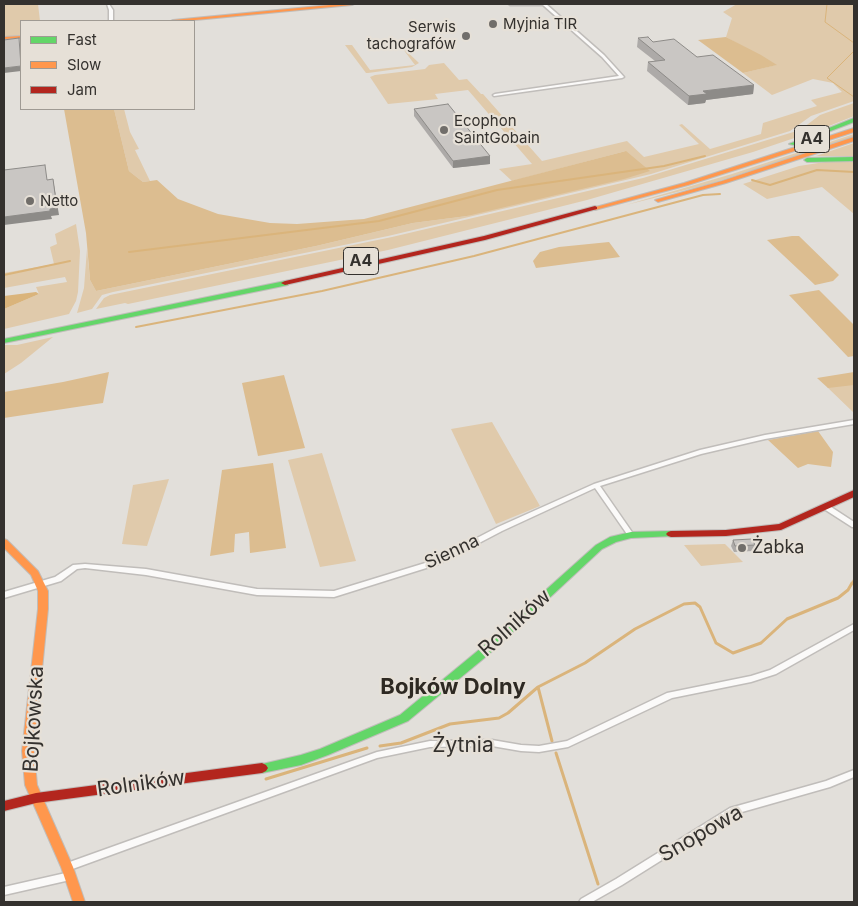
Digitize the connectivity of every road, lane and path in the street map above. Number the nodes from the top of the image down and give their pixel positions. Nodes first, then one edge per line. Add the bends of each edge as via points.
1 (108, 4) edge
2 (352, 4) edge
3 (510, 4) edge
4 (544, 4) edge
5 (111, 20) edge
6 (184, 20) edge
7 (20, 37) edge
8 (4, 38) edge
9 (495, 95) dead end
10 (854, 120) edge
11 (854, 125) edge
12 (854, 130) edge
13 (854, 139) edge
14 (770, 153) junction
15 (854, 158) edge
16 (778, 165) junction
17 (513, 231) junction
18 (123, 313) junction
19 (6, 338) edge
20 (854, 422) edge
21 (592, 487) junction
22 (854, 493) edge
23 (826, 507) junction
24 (854, 525) edge
25 (631, 535) junction
26 (4, 542) edge
27 (41, 585) junction
28 (4, 595) edge
29 (854, 626) edge
30 (854, 773) edge
31 (36, 798) junction
32 (4, 806) edge
33 (69, 872) junction
34 (4, 892) edge
35 (79, 902) edge
36 (584, 902) edge

1 - 5 street
2 - 6 main road
3 - 4 street
4 - 9 street via 622,77
7 - 8 main road
10 - 14 main road
11 - 14 main road, A4
12 - 17 main road, A4 via 712,177
13 - 16 main road
14 - 18 main road, A4 via 626,196 480,233
15 - 16 main road
16 - 17 main road via 675,196 550,226
17 - 18 main road, A4 via 320,276
18 - 19 main road, A4
18 - 19 main road, A4 via 18,331
20 - 21 street, Sienna via 700,452
21 - 25 street
21 - 27 street, Sienna via 437,562 334,594 257,592 110,567 85,566 74,567 58,579
22 - 23 main road, Rolników
23 - 24 street
23 - 25 main road, Rolników via 781,527 726,533
25 - 31 main road, Rolników via 613,539 599,547 425,701 404,718 368,734 309,758 276,765
26 - 27 main road via 31,568
27 - 28 street, Sienna
27 - 31 main road, Bojkowska via 42,609 28,751 31,785
29 - 33 street, Żytnia via 774,672 670,695 568,744 539,749 492,744 430,744 377,755
30 - 36 street, Snopowa via 827,784 733,810
31 - 32 main road, Rolników
31 - 33 main road, Bojkowska
33 - 34 street, Żytnia
33 - 35 main road, Bojkowska

